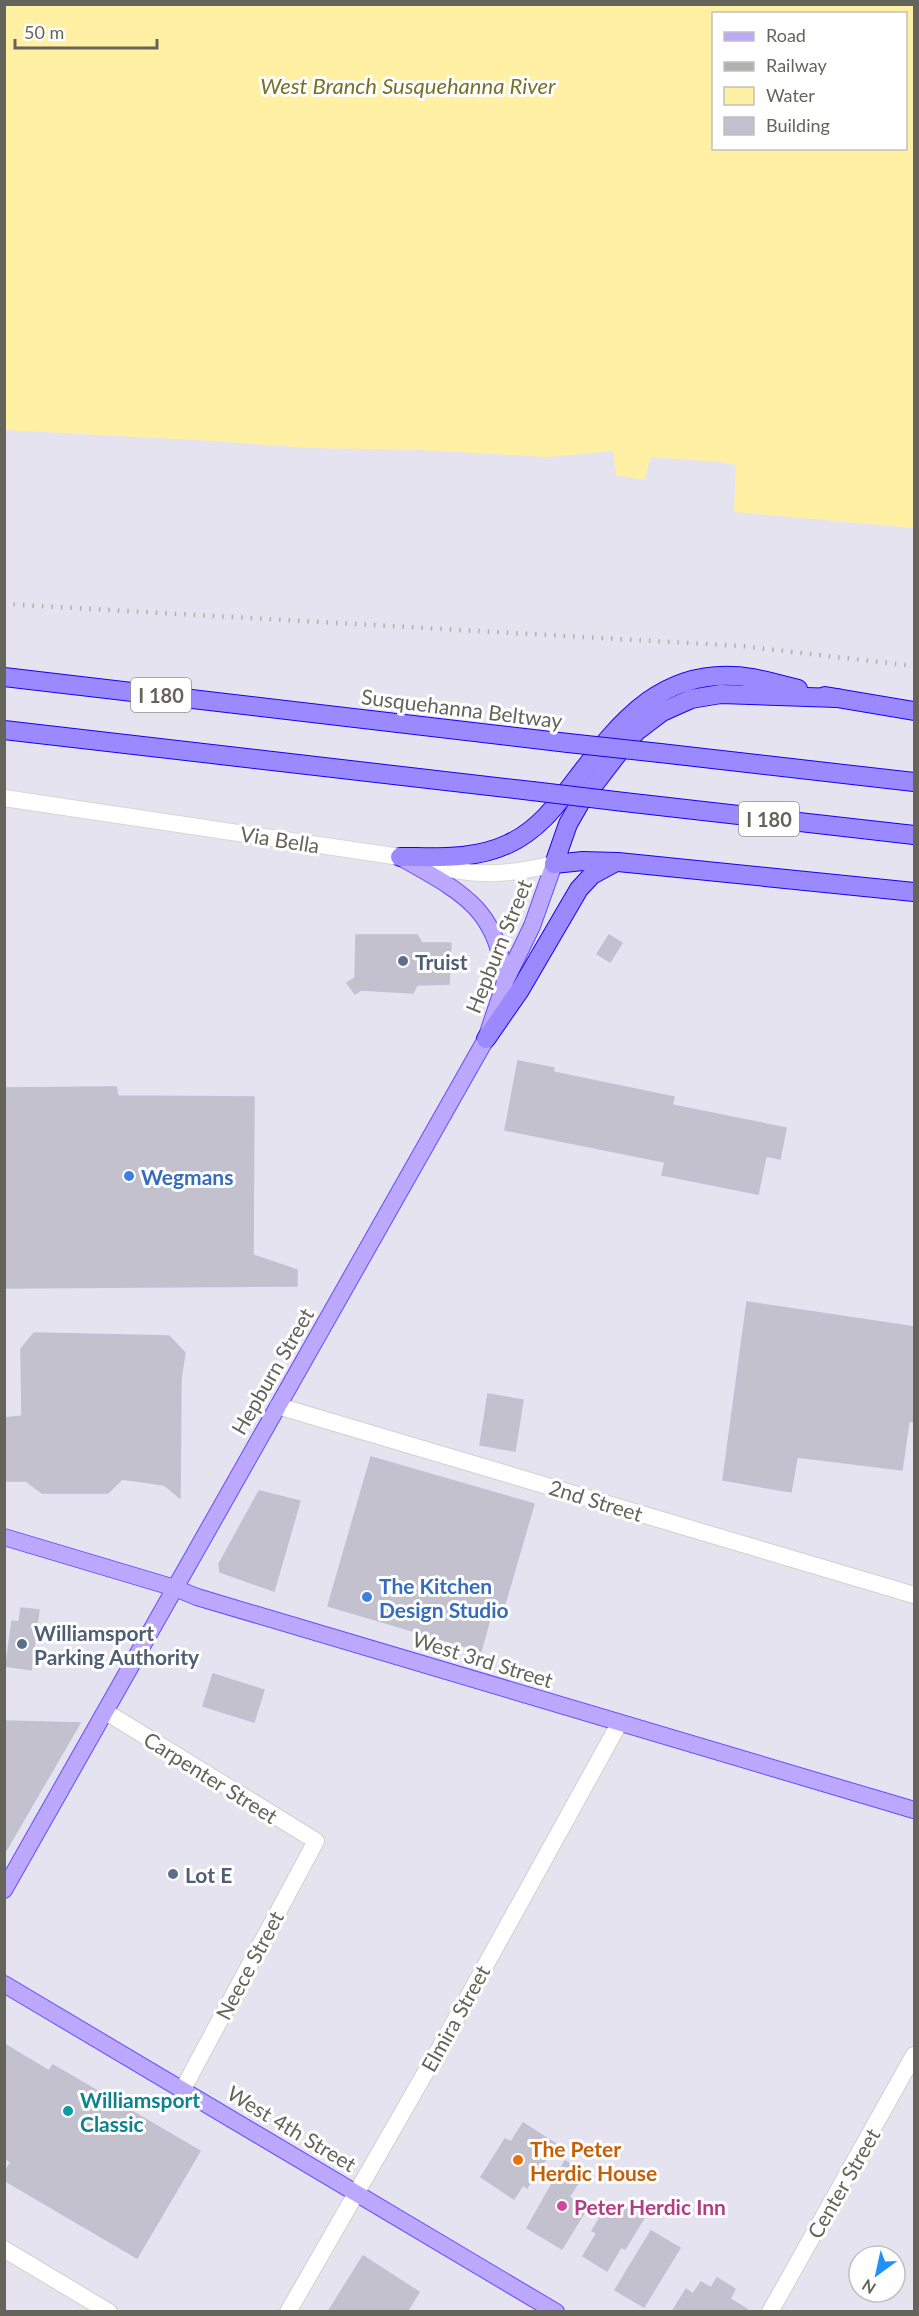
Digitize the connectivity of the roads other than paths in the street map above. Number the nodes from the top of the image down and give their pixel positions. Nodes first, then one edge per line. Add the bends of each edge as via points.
1 (4, 677) edge
2 (837, 698) junction
3 (915, 711) edge
4 (4, 730) edge
5 (915, 782) edge
6 (4, 798) edge
7 (915, 835) edge
8 (400, 857) junction
9 (618, 862) junction
10 (554, 864) junction
11 (915, 892) edge
12 (505, 982) junction
13 (486, 1038) junction
14 (278, 1406) junction
15 (4, 1537) edge
16 (175, 1588) junction
17 (915, 1595) edge
18 (106, 1712) junction
19 (619, 1724) junction
20 (915, 1810) edge
21 (316, 1841) joint
22 (4, 1890) edge
23 (4, 1984) edge
24 (915, 2055) edge
25 (183, 2089) junction
26 (356, 2193) junction
27 (4, 2249) edge
28 (110, 2312) edge
29 (288, 2312) edge
30 (556, 2312) edge
31 (770, 2312) edge

1 - 5 highway, Susquehanna Beltway / I 180, bridge
2 - 3 highway
2 - 8 highway via 752,678 719,677 686,683 653,697 625,719 553,808 524,835 479,854
2 - 10 highway via 720,694 691,699 662,712 626,743 580,803
4 - 7 highway, I 180, bridge
6 - 8 street, Via Bella
8 - 10 street, Via Bella via 480,874 511,873
8 - 12 main road via 453,888 477,908 500,947
9 - 10 highway
9 - 11 highway
9 - 13 highway via 592,875 579,889 520,990
10 - 12 main road, Hepburn Street via 532,926
12 - 13 main road, Hepburn Street
13 - 14 main road, Hepburn Street
14 - 16 main road, Hepburn Street
14 - 17 street, 2nd Street
15 - 16 main road, West 3rd Street
16 - 18 main road, Hepburn Street
16 - 19 main road, West 3rd Street
18 - 21 street, Carpenter Street
18 - 22 main road, Hepburn Street
19 - 20 main road, West 3rd Street
19 - 26 street, Elmira Street
21 - 25 street, Neece Street
23 - 25 main road, West 4th Street
24 - 31 street, Center Street
25 - 26 main road, West 4th Street
26 - 29 street, Elmira Street
26 - 30 main road, West 4th Street
27 - 28 street

